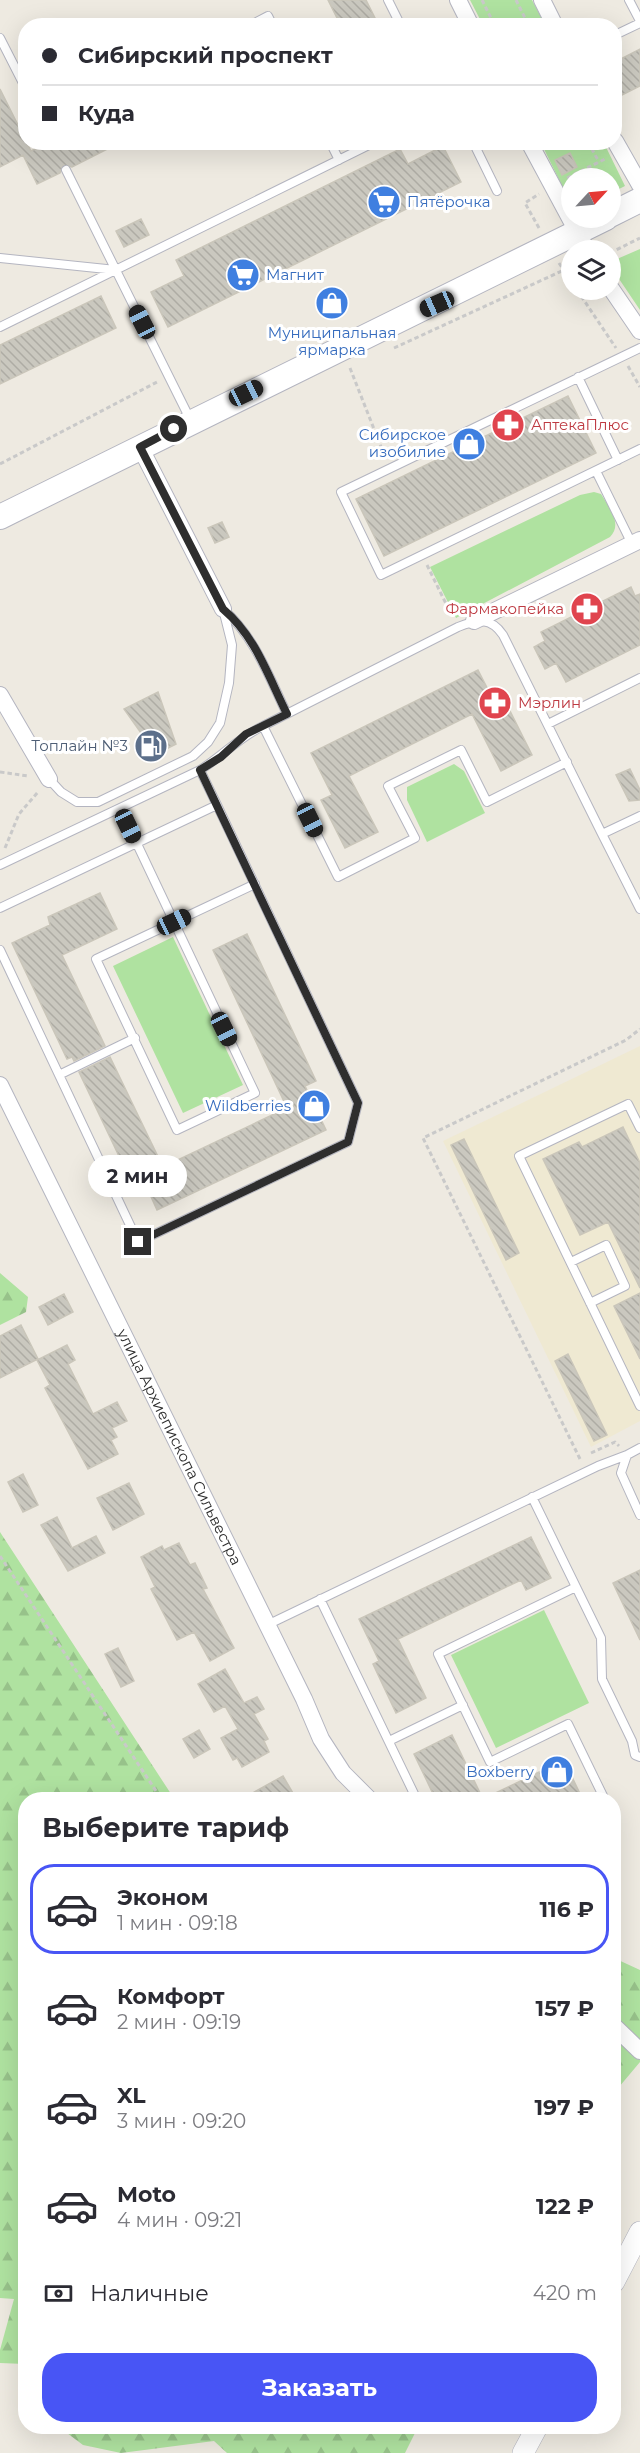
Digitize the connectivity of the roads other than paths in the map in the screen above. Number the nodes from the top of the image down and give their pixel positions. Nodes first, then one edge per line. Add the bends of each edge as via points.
1 (388, 0) edge
2 (458, 0) edge
3 (542, 0) edge
4 (629, 0) edge
5 (397, 18) edge
6 (467, 18) edge
7 (551, 18) edge
8 (640, 22) edge
9 (622, 31) edge
10 (0, 38) edge
11 (18, 73) edge
12 (334, 150) edge
13 (359, 150) edge
14 (477, 150) edge
15 (533, 150) edge
16 (614, 150) edge
17 (339, 160) junction
18 (66, 170) dead end
19 (640, 186) edge
20 (497, 190) dead end
21 (640, 200) edge
22 (621, 210) edge
23 (596, 228) edge
24 (581, 240) edge
25 (583, 240) edge
26 (561, 250) edge
27 (0, 258) edge
28 (116, 270) junction
29 (619, 300) edge
30 (0, 327) edge
31 (640, 331) edge
32 (640, 348) edge
33 (578, 377) junction
34 (191, 420) junction
35 (140, 447) junction
36 (640, 449) edge
37 (618, 460) junction
38 (596, 471) junction
39 (0, 517) edge
40 (636, 542) edge
41 (223, 609) junction
42 (474, 621) junction
43 (640, 678) edge
44 (0, 695) edge
45 (287, 714) junction
46 (548, 724) junction
47 (263, 726) junction
48 (567, 762) junction
49 (200, 770) junction
50 (49, 779) joint
51 (217, 805) junction
52 (120, 808) junction
53 (640, 816) edge
54 (602, 834) junction
55 (136, 843) junction
56 (0, 865) edge
57 (255, 884) junction
58 (0, 908) edge
59 (640, 909) edge
60 (174, 922) junction
61 (0, 950) edge
62 (135, 1038) junction
63 (61, 1074) junction
64 (0, 1085) edge
65 (640, 1128) edge
66 (571, 1262) junction
67 (590, 1303) junction
68 (640, 1406) edge
69 (640, 1448) edge
70 (627, 1455) junction
71 (532, 1497) junction
72 (640, 1515) edge
73 (576, 1587) junction
74 (320, 1599) junction
75 (267, 1624) junction
76 (463, 1705) junction
77 (388, 1741) junction
78 (640, 1757) edge
79 (362, 1792) edge
80 (413, 1792) edge
81 (601, 1792) edge
82 (621, 2033) edge
83 (640, 2051) edge
84 (640, 2232) edge
85 (621, 2269) edge
86 (533, 2434) edge
87 (523, 2453) edge

1 - 5 lane
2 - 6 street
3 - 7 street
4 - 8 lane
8 - 9 lane
10 - 11 lane
12 - 17 lane
13 - 17 lane
14 - 20 lane
15 - 24 street
16 - 19 street
17 - 28 lane
18 - 28 lane
21 - 22 main road
23 - 25 main road
26 - 34 main road
27 - 28 lane
28 - 30 lane
28 - 34 lane
29 - 31 street
32 - 33 lane
33 - 37 lane
33 - 38 lane via 341,492 381,575
34 - 35 main road
35 - 39 main road
35 - 41 street
36 - 37 lane
37 - 38 lane
38 - 40 lane
40 - 42 street
41 - 45 lane via 252,641
41 - 50 lane via 232,645 229,683 220,723 208,742 193,756 98,802 77,802
42 - 45 lane
42 - 46 lane via 496,624
43 - 46 lane
44 - 50 street
45 - 47 lane
46 - 48 lane
47 - 48 lane via 339,877 415,838 388,786 461,750 488,802
47 - 49 lane via 246,734
48 - 54 lane
49 - 51 lane
49 - 52 lane
51 - 55 lane
51 - 57 lane
52 - 55 lane
52 - 56 lane
53 - 54 lane
54 - 59 lane
55 - 58 lane
55 - 60 lane
57 - 60 lane
57 - 63 lane via 358,1103 348,1142 138,1242
60 - 62 lane via 96,959
60 - 62 lane via 255,1093 177,1130
61 - 63 lane
62 - 63 lane
64 - 75 street, улица Архиепископа Сильвестра
65 - 66 lane via 628,1104 519,1156
66 - 67 lane
66 - 67 lane via 606,1245 616,1266 625,1286
67 - 68 lane
69 - 70 lane
70 - 71 lane
70 - 72 lane via 621,1473
71 - 73 lane
71 - 74 lane
73 - 76 lane via 438,1654
73 - 78 lane via 601,1638 602,1679 635,1755
74 - 75 lane
74 - 77 lane
75 - 79 street, улица Архиепископа Сильвестра via 321,1739 343,1773
76 - 77 lane
76 - 81 lane via 490,1762 568,1724
77 - 80 lane
82 - 83 street
84 - 85 street
86 - 87 street

